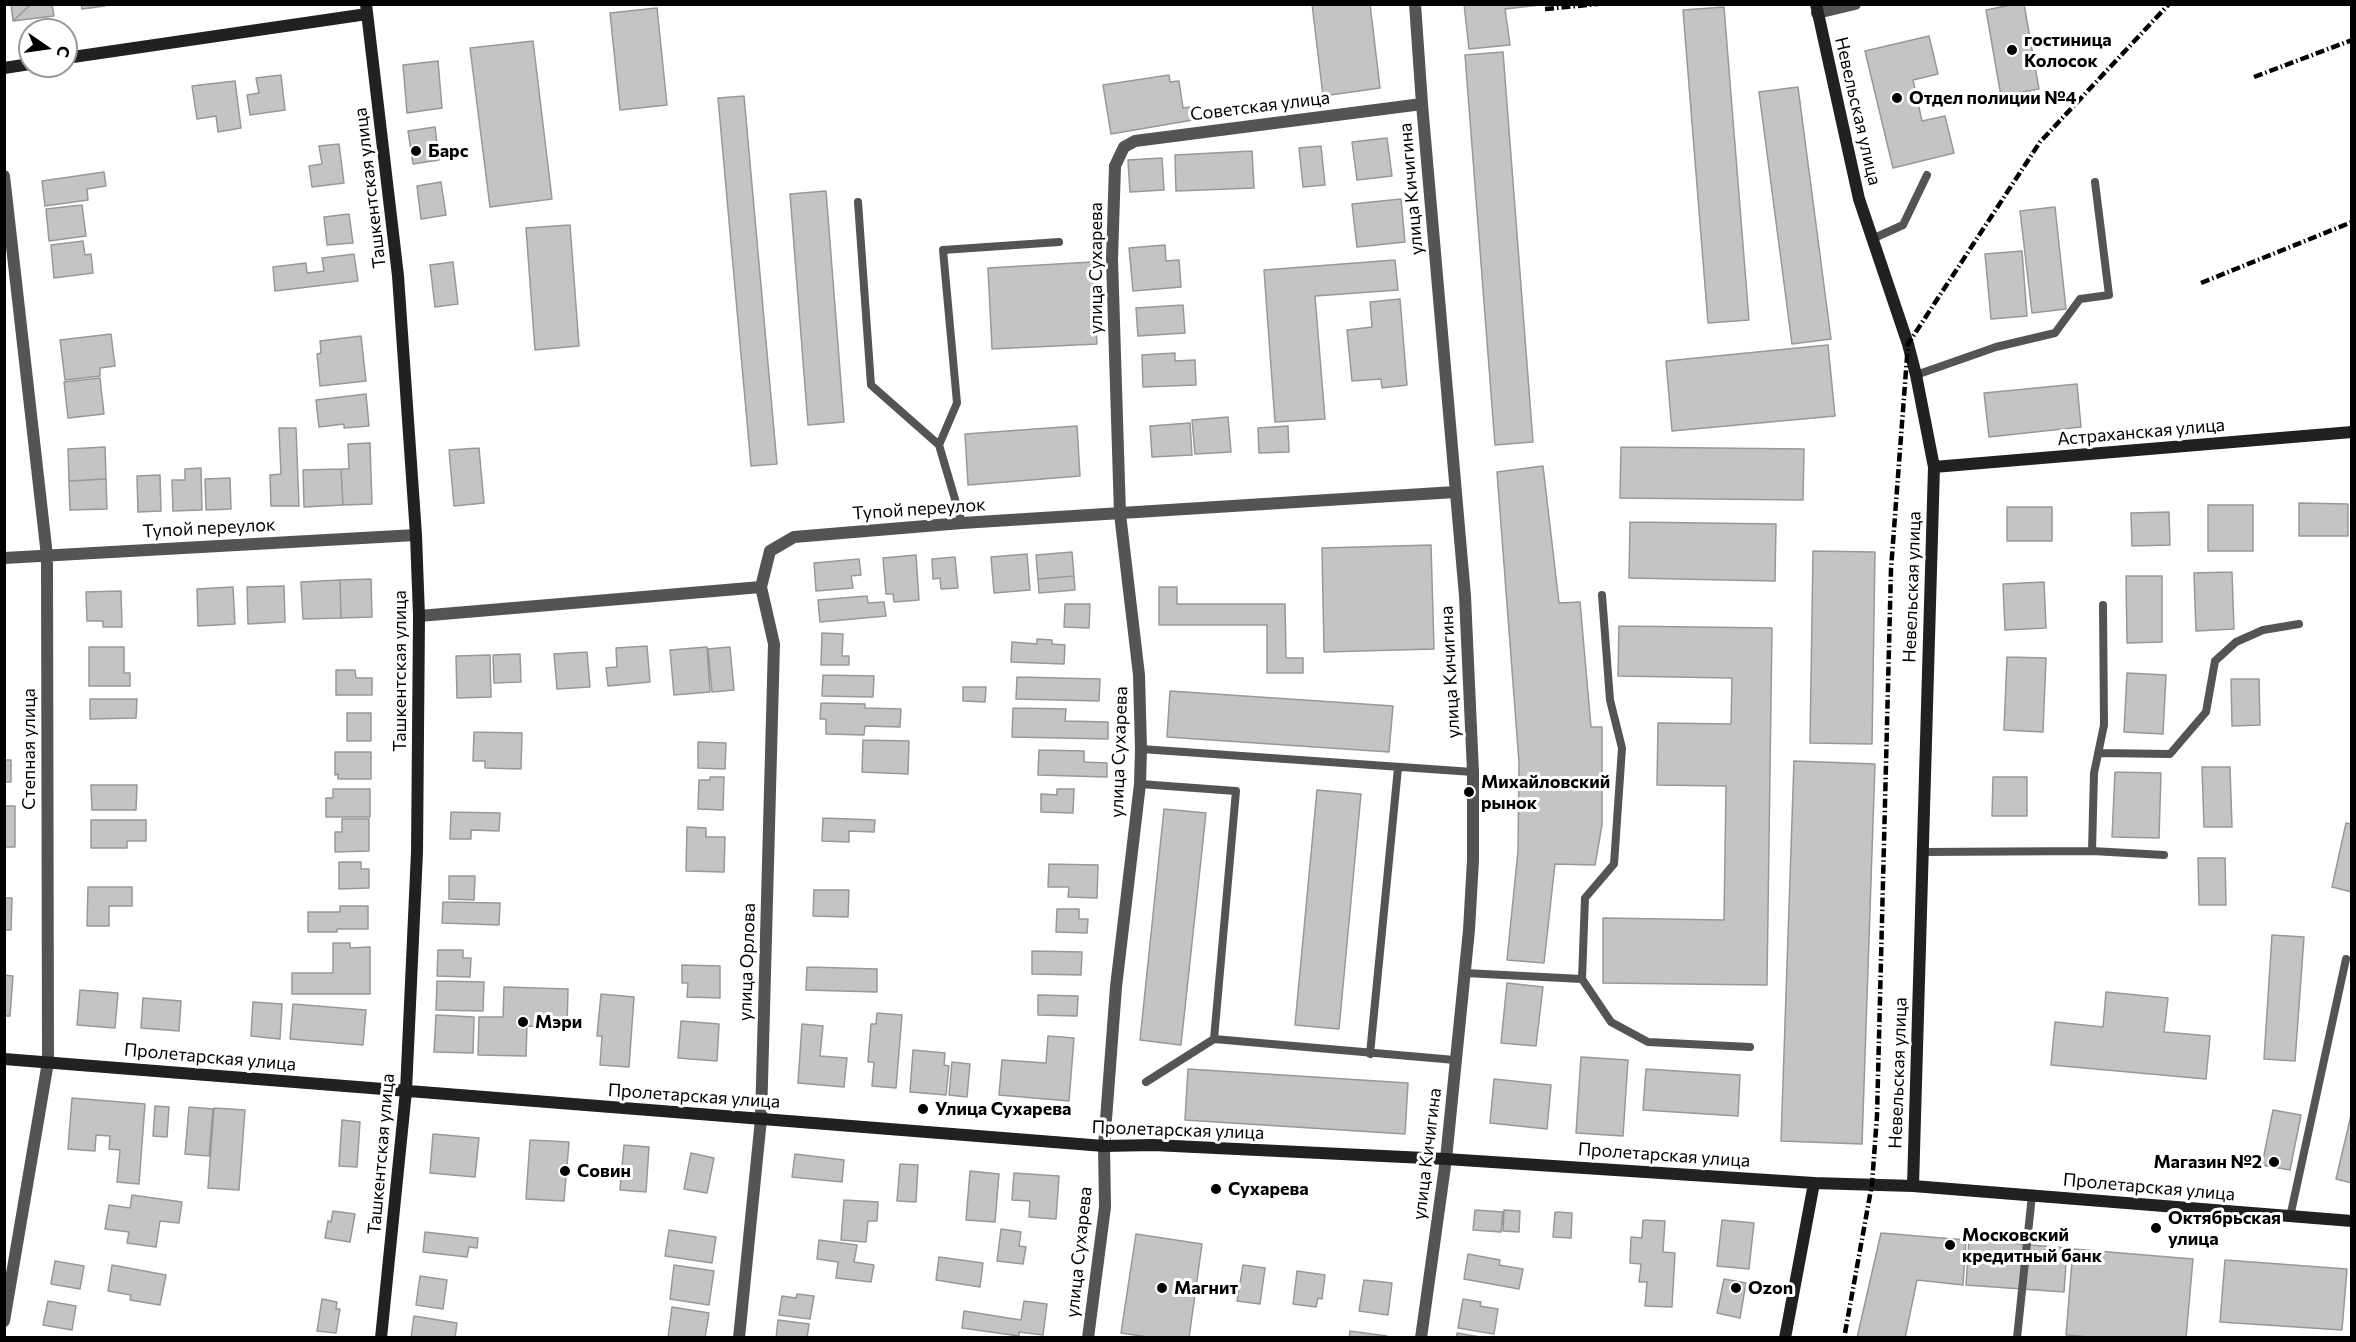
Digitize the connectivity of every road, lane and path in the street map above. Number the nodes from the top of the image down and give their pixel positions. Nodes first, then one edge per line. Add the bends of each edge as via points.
1 (1415, 4) edge
2 (1855, 4) edge
3 (367, 9) edge
4 (1817, 9) edge
5 (78, 56) edge
6 (1422, 104) junction
7 (1115, 166) joint
8 (1927, 175) dead end
9 (4, 176) edge
10 (2095, 182) dead end
11 (858, 202) dead end
12 (1872, 239) junction
13 (1059, 242) dead end
14 (1916, 375) junction
15 (2352, 432) edge
16 (939, 445) junction
17 (1934, 467) junction
18 (1455, 492) junction
19 (1120, 514) junction
20 (962, 523) junction
21 (416, 535) junction
22 (47, 556) junction
23 (4, 558) edge
24 (761, 587) junction
25 (1602, 595) dead end
26 (2103, 605) dead end
27 (419, 616) junction
28 (2299, 624) dead end
29 (1141, 749) junction
30 (2098, 753) junction
31 (1398, 768) junction
32 (1473, 772) junction
33 (1140, 784) junction
34 (2092, 851) junction
35 (1923, 852) junction
36 (2164, 855) dead end
37 (2346, 958) dead end
38 (1465, 973) junction
39 (1582, 979) junction
40 (1214, 1039) junction
41 (1750, 1047) dead end
42 (1370, 1054) junction
43 (4, 1059) edge
44 (1455, 1060) junction
45 (48, 1062) junction
46 (1146, 1082) dead end
47 (406, 1091) junction
48 (761, 1119) junction
49 (1104, 1146) junction
50 (1446, 1159) junction
51 (1814, 1183) junction
52 (1913, 1186) junction
53 (2032, 1196) junction
54 (2290, 1216) junction
55 (2352, 1221) edge
56 (4, 1321) edge
57 (381, 1338) edge
58 (739, 1338) edge
59 (1088, 1338) edge
60 (1421, 1338) edge
61 (1785, 1338) edge
62 (2017, 1338) edge

1 - 6 street, улица Кичигина
2 - 4 street
3 - 5 street
3 - 21 street, Ташкентская улица via 398,276
4 - 12 street, Невельская улица via 1859,199
6 - 7 street, Советская улица via 1135,141 1124,147
6 - 18 street, улица Кичигина
7 - 19 street, улица Сухарева via 1112,259
8 - 12 lane via 1903,225
9 - 22 street, Степная улица
10 - 14 lane via 2109,295 2080,299 2055,333 1996,347
11 - 16 lane via 871,385
12 - 14 street, Невельская улица
13 - 16 lane via 943,250 957,403
14 - 17 street, Невельская улица
15 - 17 street, Астраханская улица
16 - 20 lane
17 - 35 street, Невельская улица
18 - 19 street, Тупой переулок
18 - 32 street, улица Кичигина
19 - 20 street, Тупой переулок
19 - 29 street, улица Сухарева via 1139,675
20 - 24 street, Тупой переулок via 794,537 770,550
21 - 22 street, Тупой переулок
21 - 27 street, Ташкентская улица
22 - 23 street, Тупой переулок
22 - 45 street, Степная улица
24 - 27 street
24 - 48 street, улица Орлова via 774,644
25 - 39 lane via 1610,700 1622,748 1614,864 1585,898
26 - 30 lane via 2104,725
27 - 47 street, Ташкентская улица via 417,852
28 - 30 lane via 2263,630 2236,642 2215,661 2206,712 2170,754
29 - 31 lane
29 - 33 street, улица Сухарева
30 - 34 lane
31 - 32 lane
31 - 42 lane
32 - 38 street, улица Кичигина via 1473,860
33 - 40 lane via 1236,791
33 - 49 street, улица Сухарева via 1116,987
34 - 35 lane
34 - 36 lane
35 - 52 street, Невельская улица
37 - 54 lane
38 - 39 lane
38 - 44 street, улица Кичигина
39 - 41 lane via 1611,1022 1648,1042
40 - 42 lane
40 - 46 lane
42 - 44 lane
43 - 45 street, Пролетарская улица
44 - 50 street, улица Кичигина
45 - 47 street, Пролетарская улица
45 - 56 street, Степная улица
47 - 48 street, Пролетарская улица
47 - 57 street, Ташкентская улица
48 - 49 street, Пролетарская улица
48 - 58 street, улица Орлова
49 - 50 street, Пролетарская улица
49 - 59 street, улица Сухарева via 1106,1208
50 - 51 street, Пролетарская улица
50 - 60 street, улица Кичигина
51 - 52 street, Пролетарская улица
51 - 61 street
52 - 53 street, Пролетарская улица
53 - 54 street, Пролетарская улица
53 - 62 lane
54 - 55 street, Пролетарская улица

